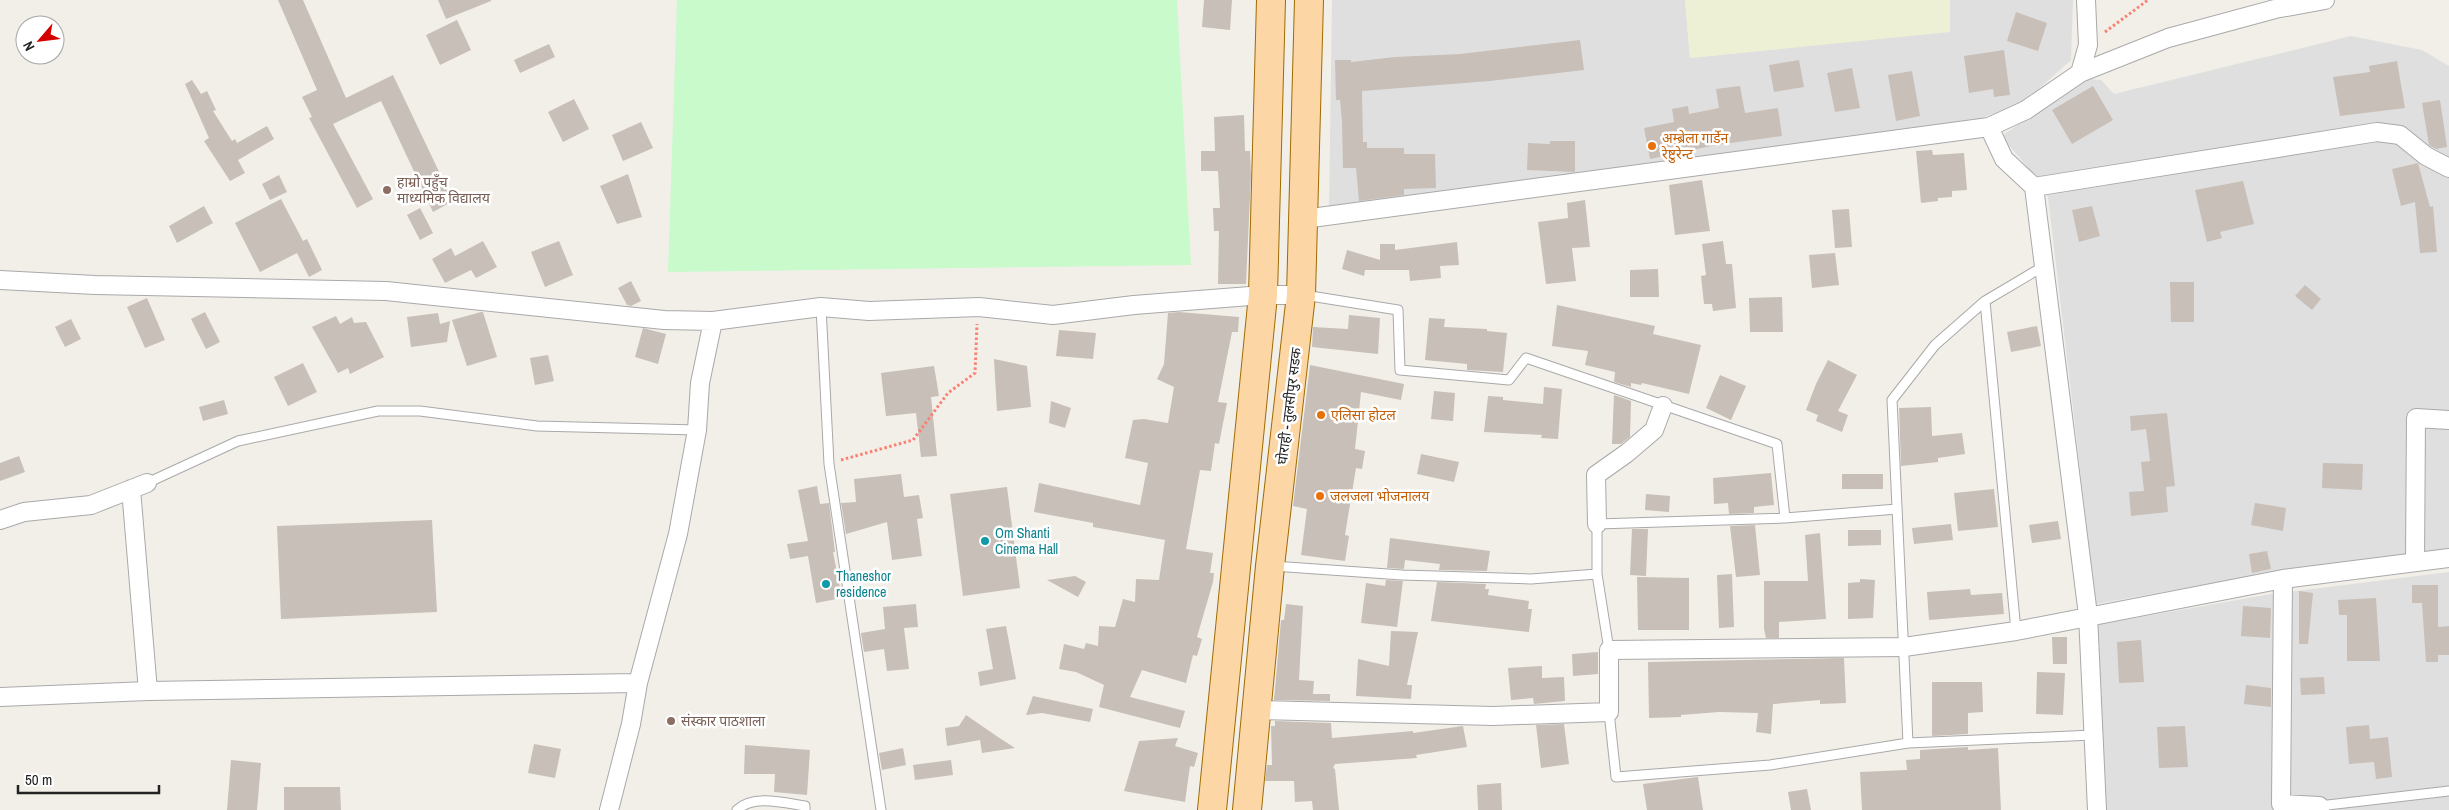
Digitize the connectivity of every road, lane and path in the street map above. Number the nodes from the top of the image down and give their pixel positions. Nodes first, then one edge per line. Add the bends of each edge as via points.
1 (1271, 0) edge
2 (1309, 0) edge
3 (2086, 0) edge
4 (2148, 0) edge
5 (2325, 0) edge
6 (2088, 45) junction
7 (2080, 73) junction
8 (1989, 127) junction
9 (2449, 168) edge
10 (2034, 187) junction
11 (1304, 219) junction
12 (2044, 266) junction
13 (0, 280) edge
14 (1263, 295) junction
15 (1301, 295) junction
16 (1985, 301) junction
17 (821, 307) junction
18 (979, 307) junction
19 (713, 321) junction
20 (1663, 406) junction
21 (2449, 420) edge
22 (697, 430) junction
23 (829, 464) junction
24 (139, 486) junction
25 (1897, 509) junction
26 (1785, 518) junction
27 (0, 520) edge
28 (1597, 524) junction
29 (2449, 558) edge
30 (2415, 561) junction
31 (1270, 566) junction
32 (1597, 574) junction
33 (2282, 579) junction
34 (2088, 615) junction
35 (2016, 631) junction
36 (1904, 647) junction
37 (1609, 650) junction
38 (638, 683) junction
39 (148, 691) junction
40 (0, 697) edge
41 (1256, 710) junction
42 (1609, 712) junction
43 (2094, 736) junction
44 (1908, 743) junction
45 (2449, 791) edge
46 (2320, 808) edge
47 (610, 810) edge
48 (737, 810) edge
49 (805, 810) edge
50 (881, 810) edge
51 (1212, 810) edge
52 (1247, 810) edge
53 (2097, 810) edge

1 - 14 main road
2 - 11 main road, घोराही - तुलसीपुर सडक
3 - 6 street
4 - 6 path
5 - 7 street via 2274,9 2168,38
6 - 7 street
7 - 8 street via 2026,110
8 - 10 street via 2004,159
8 - 11 street
9 - 10 street via 2426,156 2400,135 2377,132
10 - 12 street
11 - 15 main road, घोराही - तुलसीपुर सडक
12 - 16 lane
12 - 34 street
13 - 19 street via 386,291 664,320
14 - 15 street
14 - 18 street via 1053,315
14 - 51 main road
15 - 20 lane via 1398,310 1400,370 1509,380 1526,358
15 - 31 main road, घोराही - तुलसीपुर सडक
16 - 25 lane via 1935,345 1892,400
16 - 35 lane
17 - 18 street via 869,311
17 - 19 street
17 - 23 lane
18 - 23 path via 975,373 948,393 913,440
19 - 22 street via 700,383
20 - 26 lane via 1777,444
20 - 28 street via 1654,430 1596,475
21 - 30 street via 2416,418
22 - 24 lane via 536,426 420,410 378,411 238,441
22 - 38 street via 678,534
23 - 50 lane
24 - 27 street via 91,505 24,512
24 - 39 street
25 - 26 lane
25 - 36 lane
26 - 28 lane
28 - 32 lane
29 - 30 street
30 - 33 street
31 - 32 lane via 1531,579
31 - 41 main road, घोराही - तुलसीपुर सडक
32 - 37 lane
33 - 34 street
33 - 46 street via 2281,804
34 - 35 street
34 - 43 street
35 - 36 street
36 - 37 street
36 - 44 lane
37 - 42 street
38 - 39 street
38 - 47 street
39 - 40 street
41 - 42 street via 1493,716
41 - 52 main road, घोराही - तुलसीपुर सडक
42 - 44 lane via 1616,777 1770,765
43 - 44 lane
43 - 53 street
45 - 46 lane
48 - 49 lane via 761,801 805,806

